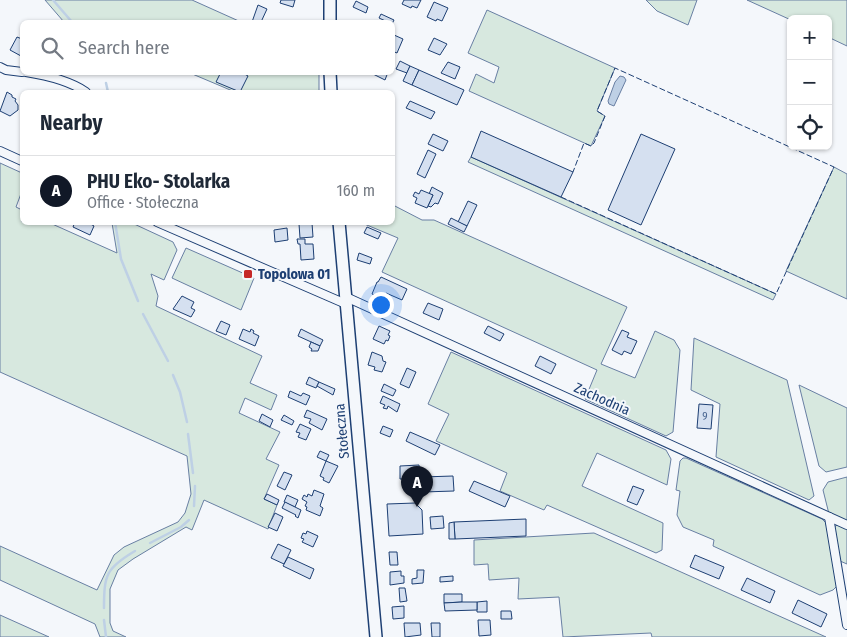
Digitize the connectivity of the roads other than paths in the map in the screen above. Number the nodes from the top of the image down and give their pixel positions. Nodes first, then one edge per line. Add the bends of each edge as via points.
1 (330, 0) edge
2 (330, 20) edge
3 (0, 67) edge
4 (20, 72) edge
5 (41, 75) edge
6 (330, 75) edge
7 (82, 90) edge
8 (331, 90) edge
9 (0, 151) edge
10 (20, 160) edge
11 (164, 225) edge
12 (339, 225) edge
13 (346, 301) junction
14 (829, 517) junction
15 (847, 525) edge
16 (847, 625) edge
17 (376, 637) edge

1 - 2 main road
3 - 4 street
5 - 7 street
6 - 8 main road
9 - 10 street
11 - 13 street, Zachodnia
12 - 13 main road, Stołeczna
13 - 14 street, Zachodnia
13 - 17 main road, Stołeczna
14 - 15 street, Zachodnia
14 - 16 street

